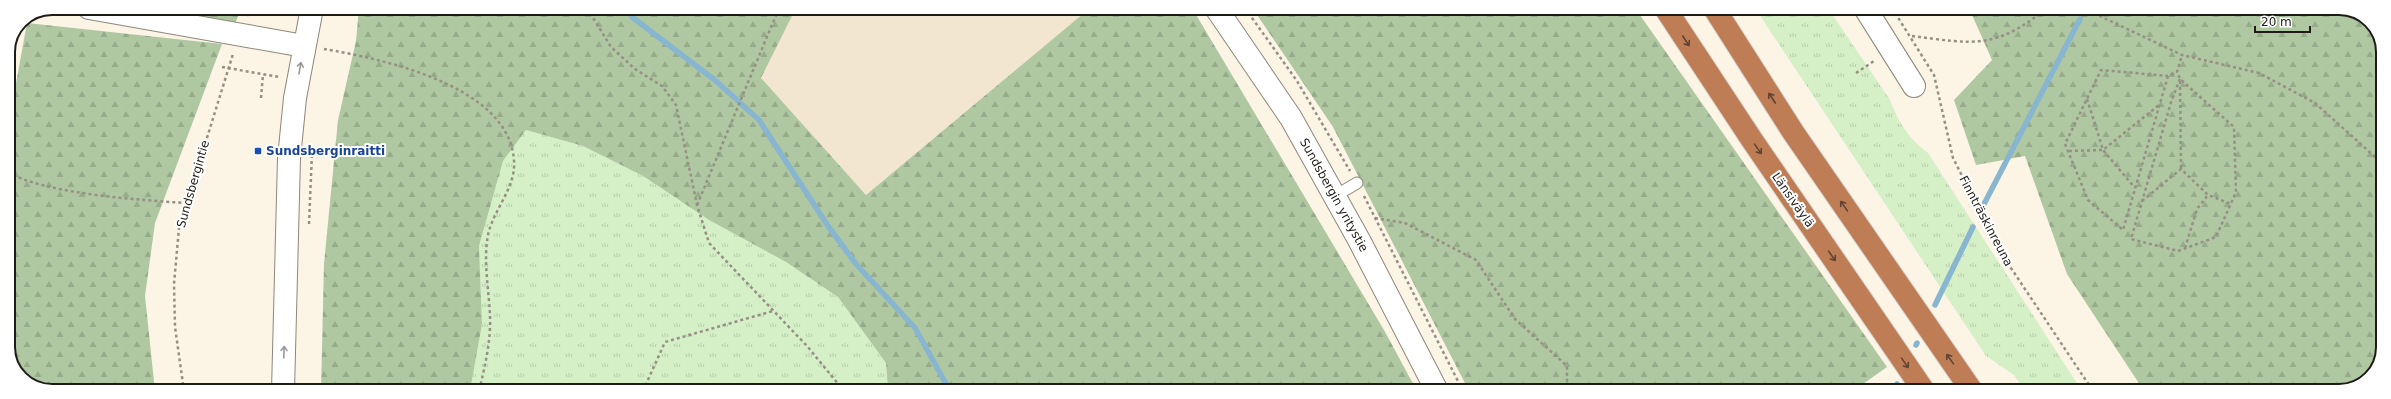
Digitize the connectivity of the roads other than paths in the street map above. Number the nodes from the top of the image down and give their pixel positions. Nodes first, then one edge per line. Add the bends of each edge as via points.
1 (128, 15) edge
2 (301, 15) edge
3 (312, 15) edge
4 (1221, 15) edge
5 (1670, 15) edge
6 (1718, 15) edge
7 (1869, 15) edge
8 (312, 47) junction
9 (1914, 86) dead end
10 (1357, 183) dead end
11 (1335, 196) junction
12 (268, 384) edge
13 (283, 384) edge
14 (1433, 384) edge
15 (1919, 384) edge
16 (1967, 384) edge

1 - 8 main road
2 - 8 main road
3 - 8 main road
4 - 11 main road, Sundsbergin yritystie via 1291,118
5 -> 15 highway, Länsiväylä
16 -> 6 highway via 1793,132
7 - 9 main road
8 - 12 main road via 276,152
13 -> 8 main road via 289,158 295,98
10 - 11 lane
11 - 14 main road, Sundsbergin yritystie

